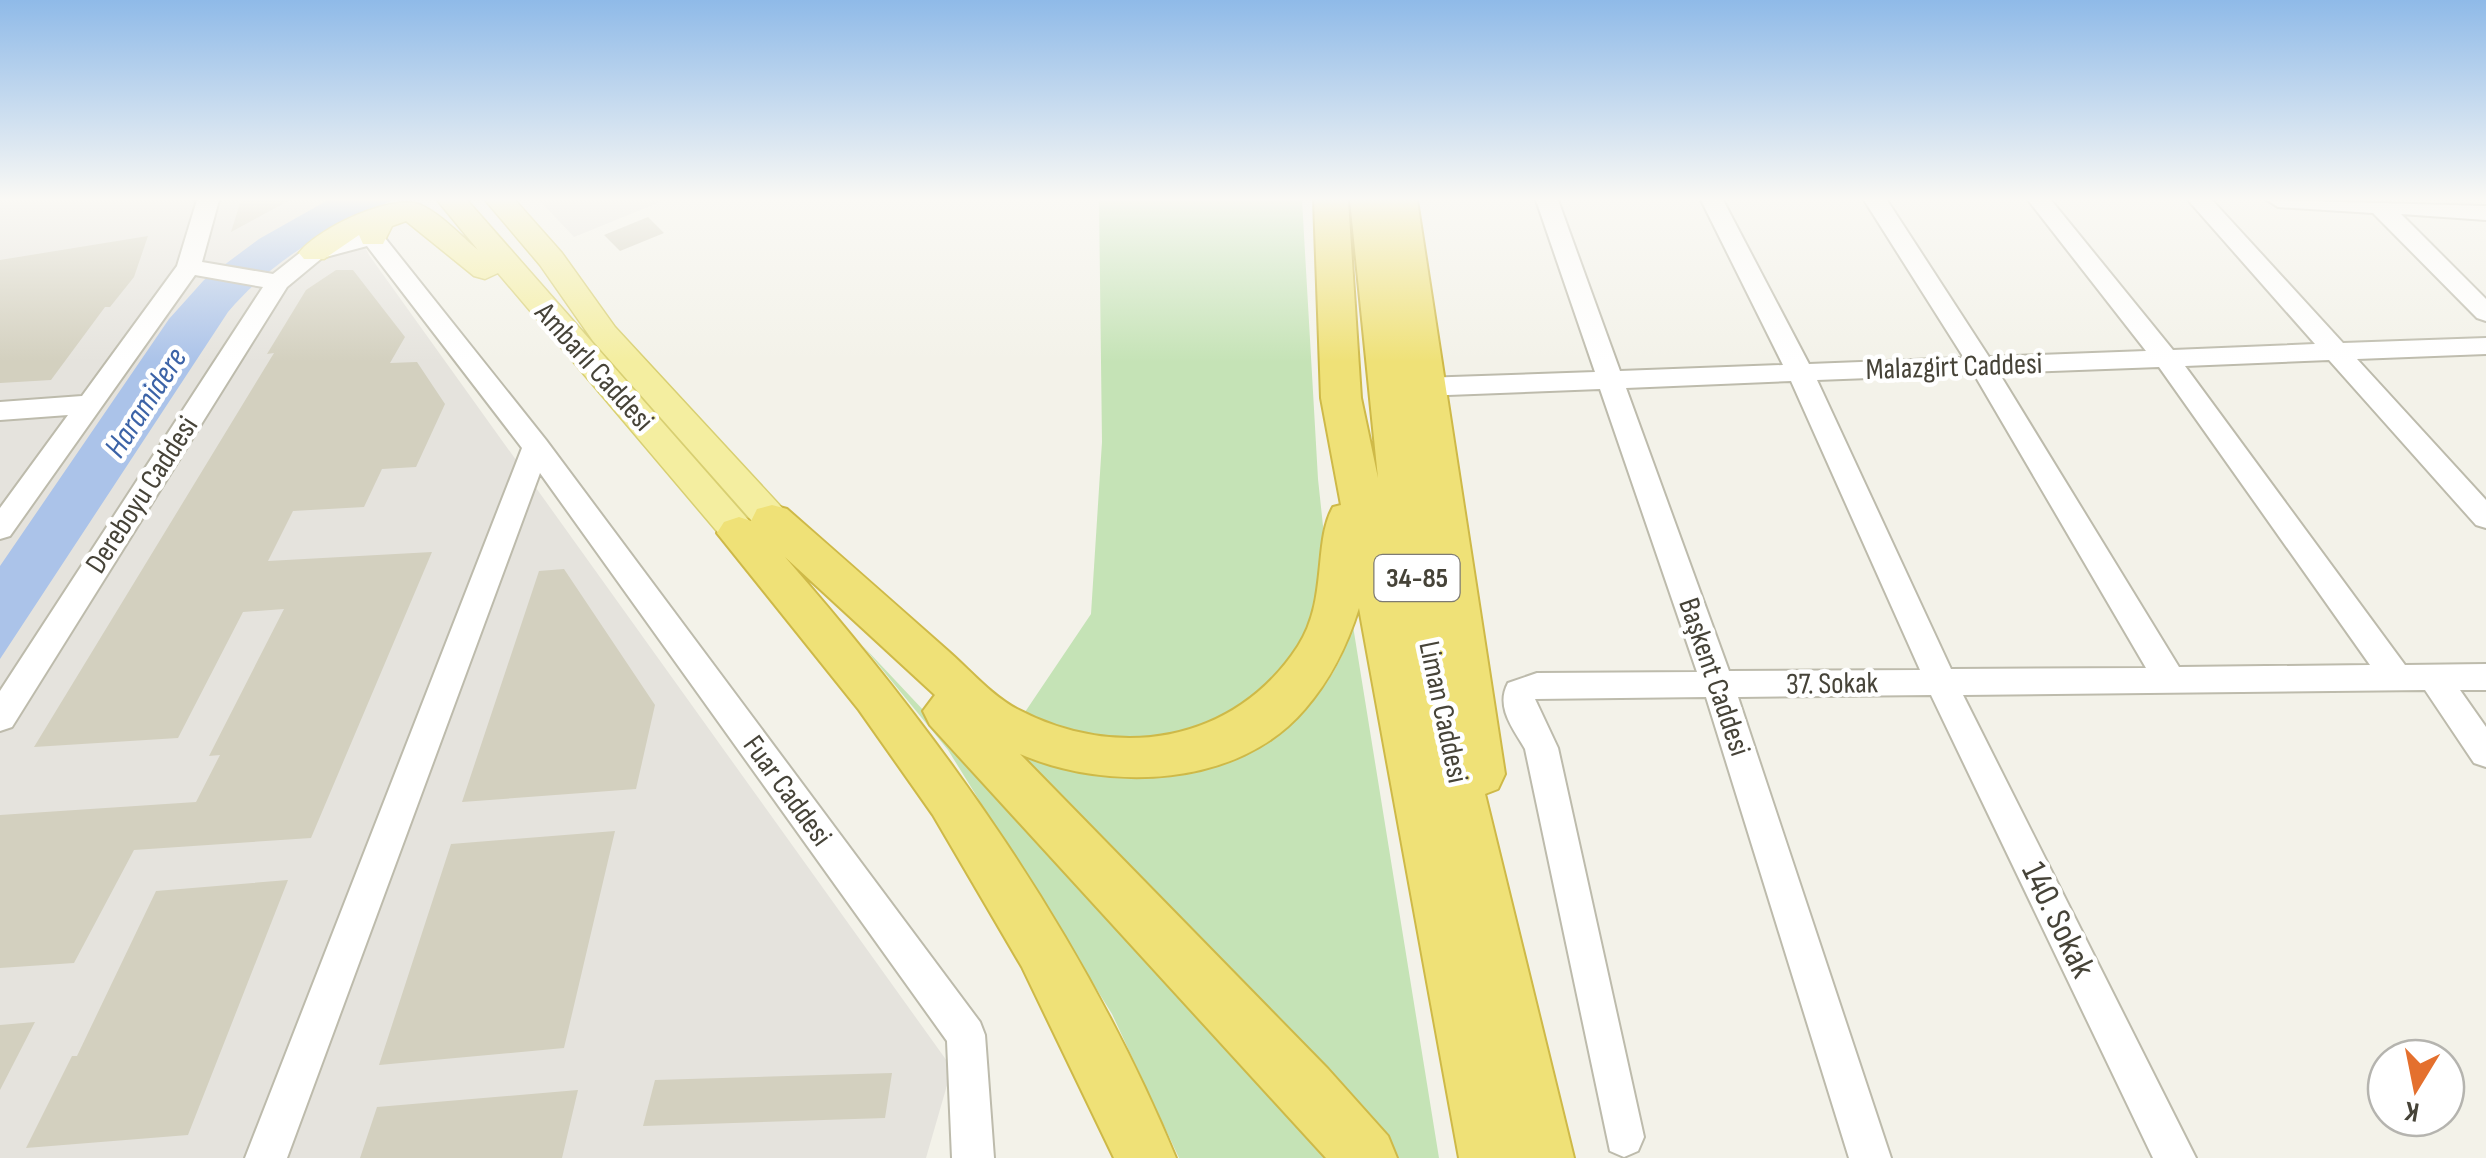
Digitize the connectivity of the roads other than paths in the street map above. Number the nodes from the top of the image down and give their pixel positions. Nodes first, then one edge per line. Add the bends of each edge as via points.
1 (201, 254) edge
2 (312, 254) edge
3 (386, 254) edge
4 (467, 254) edge
5 (496, 254) edge
6 (547, 254) edge
7 (1334, 254) edge
8 (1372, 254) edge
9 (1406, 254) edge
10 (1565, 254) edge
11 (1740, 254) edge
12 (1910, 254) edge
13 (2082, 254) edge
14 (2249, 254) edge
15 (2427, 254) edge
16 (199, 268) junction
17 (273, 281) junction
18 (533, 299) junction
19 (2486, 313) edge
20 (2486, 346) edge
21 (2340, 352) junction
22 (2167, 360) junction
23 (1982, 366) junction
24 (1800, 372) junction
25 (1607, 380) junction
26 (1422, 387) junction
27 (1342, 398) junction
28 (85, 405) junction
29 (0, 411) edge
30 (536, 447) junction
31 (2486, 518) edge
32 (756, 527) junction
33 (0, 528) edge
34 (2486, 677) edge
35 (2397, 678) junction
36 (2434, 678) junction
37 (2170, 680) junction
38 (1941, 682) junction
39 (1718, 685) junction
40 (0, 718) edge
41 (2486, 753) edge
42 (1500, 950) junction
43 (1624, 1136) dead end
44 (266, 1158) edge
45 (973, 1158) edge
46 (1146, 1158) edge
47 (1366, 1158) edge
48 (1490, 1158) edge
49 (1542, 1158) edge
50 (1870, 1158) edge
51 (2175, 1158) edge

1 - 16 street
2 - 17 street
3 - 30 street, Fuar Caddesi
4 - 18 main road
5 - 18 main road, Ambarlı Caddesi
6 - 32 main road, Ambarlı Caddesi
7 - 27 highway, Liman Caddesi
8 - 42 highway, Liman Caddesi / 34-85 via 1384,376 1435,687
9 - 26 highway
10 - 25 street, Başkent Caddesi
11 - 24 street, 140. Sokak
12 - 23 street
13 - 22 street
14 - 21 street
15 - 19 street
16 - 17 street
16 - 28 street
17 - 40 street, Dereboyu Caddesi
18 - 32 main road, Ambarlı Caddesi
20 - 21 street, Malazgirt Caddesi
21 - 22 street, Malazgirt Caddesi
21 - 31 street
22 - 23 street, Malazgirt Caddesi
22 - 35 street
23 - 24 street, Malazgirt Caddesi
23 - 37 street
24 - 25 street, Malazgirt Caddesi
24 - 38 street, 140. Sokak
25 - 26 street, Malazgirt Caddesi
25 - 39 street, Başkent Caddesi
26 - 42 highway via 1466,650
27 - 32 highway via 1350,552 1341,611 1320,660 1290,697 1247,731 1205,749 1140,758 1030,741 996,722
27 - 48 highway, Liman Caddesi
28 - 29 street
28 - 33 street
30 - 44 street
30 - 45 street, Fuar Caddesi via 966,1035
32 - 46 highway via 982,846 1092,1039
32 - 47 highway
34 - 36 street, 37. Sokak
35 - 36 street, 37. Sokak
35 - 37 street, 37. Sokak
36 - 41 street
37 - 38 street, 37. Sokak
38 - 39 street, 37. Sokak
38 - 51 street, 140. Sokak
39 - 43 street, 37. Sokak via 1537,686 1519,692 1518,708 1541,748
39 - 50 street, Başkent Caddesi
42 - 49 highway, Liman Caddesi

